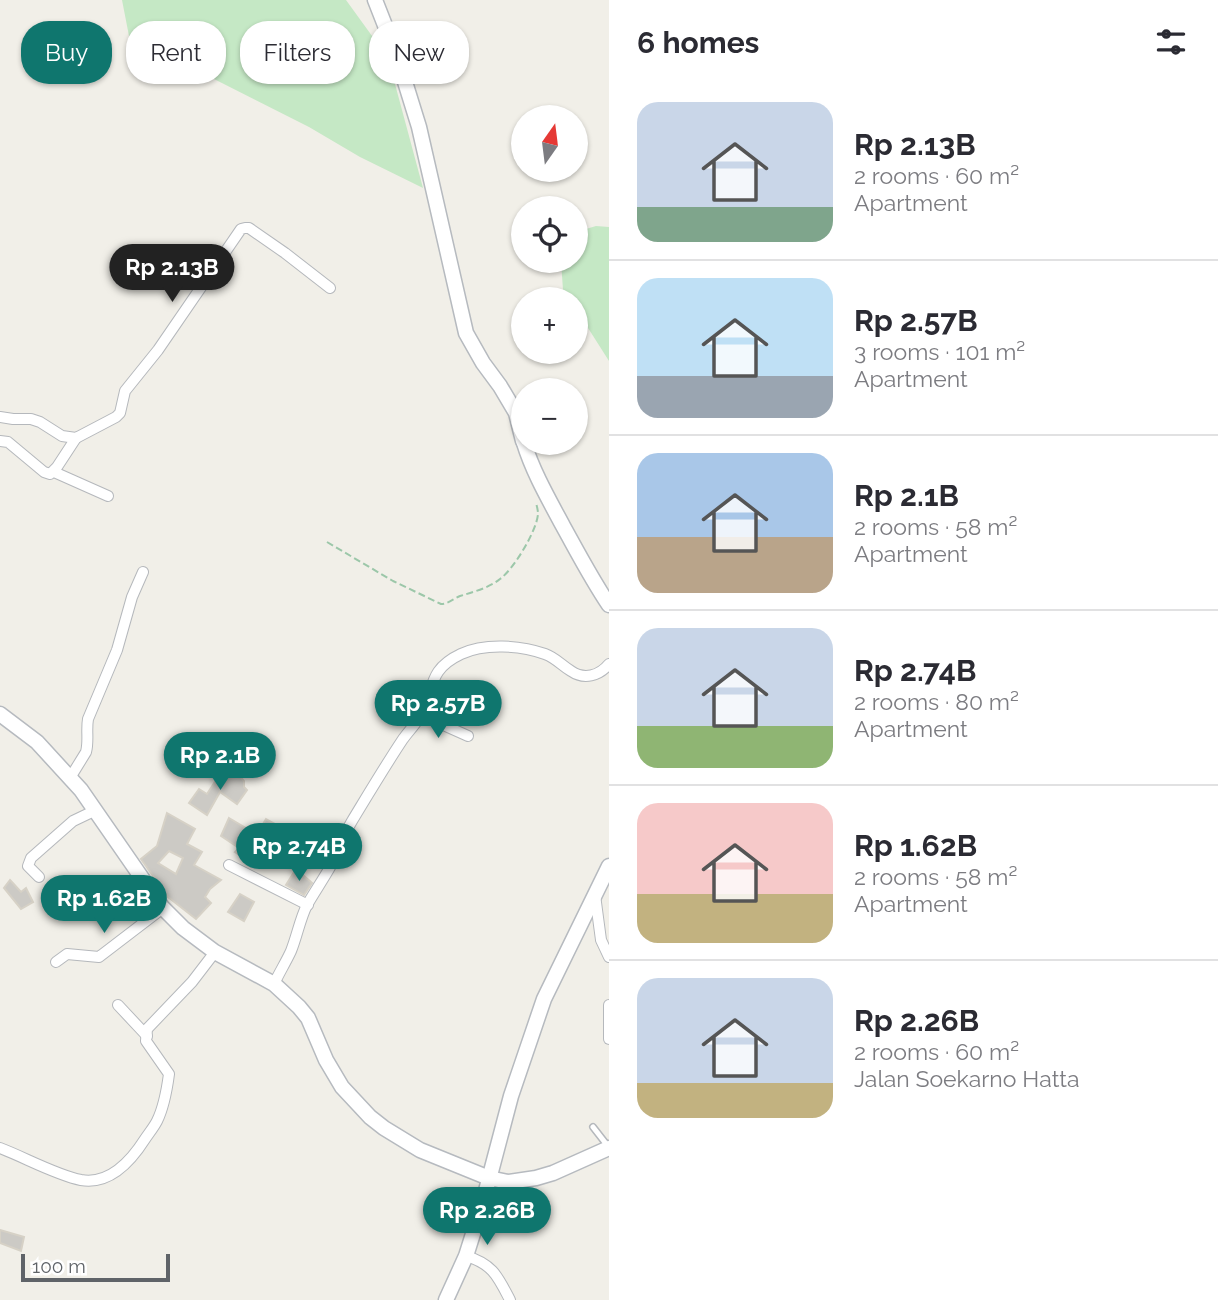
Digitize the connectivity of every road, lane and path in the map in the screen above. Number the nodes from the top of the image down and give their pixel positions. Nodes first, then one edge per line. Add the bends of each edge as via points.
1 (375, 0) edge
2 (330, 288) dead end
3 (511, 405) edge
4 (0, 417) edge
5 (76, 438) junction
6 (0, 441) edge
7 (528, 455) edge
8 (54, 472) junction
9 (540, 482) junction
10 (108, 496) dead end
11 (327, 542) dead end
12 (143, 572) dead end
13 (609, 606) edge
14 (609, 664) edge
15 (0, 714) edge
16 (421, 715) junction
17 (468, 736) dead end
18 (70, 778) junction
19 (96, 810) junction
20 (229, 865) dead end
21 (609, 866) edge
22 (39, 877) dead end
23 (595, 895) junction
24 (307, 905) junction
25 (163, 908) junction
26 (215, 952) junction
27 (609, 957) edge
28 (56, 961) dead end
29 (274, 984) junction
30 (609, 1004) edge
31 (118, 1005) dead end
32 (147, 1036) junction
33 (609, 1039) edge
34 (593, 1126) dead end
35 (0, 1147) edge
36 (609, 1148) edge
37 (489, 1178) junction
38 (466, 1255) junction
39 (446, 1300) edge
40 (510, 1300) edge

1 - 3 street via 419,127 466,333
2 - 5 street via 267,240 249,228 242,229 159,350 125,391 120,412
4 - 5 street via 31,419 62,436
5 - 8 street
6 - 8 street via 8,442 44,472
7 - 9 street
8 - 10 street
9 - 11 path via 535,500 538,514 515,562 501,579 445,605
9 - 13 street
12 - 18 street via 88,719 88,747
14 - 16 street via 590,676 572,672 555,658 535,651 470,650 438,669
15 - 18 street via 37,742
16 - 17 street
16 - 24 street via 352,821
18 - 19 street
19 - 22 street via 73,821 31,858 28,866
19 - 25 street
20 - 24 street
21 - 23 street
23 - 27 street via 601,940
23 - 37 street via 544,999
24 - 29 street
25 - 26 street
25 - 28 street via 99,957 67,954
26 - 29 street
26 - 32 street via 147,1029
29 - 37 street via 308,1018 342,1087 370,1117 420,1150
30 - 33 street
31 - 32 street
32 - 35 street via 169,1074 168,1084 157,1121 125,1166 106,1177 83,1181
34 - 36 lane
36 - 37 street via 537,1178 508,1182
37 - 38 street
38 - 39 street
38 - 40 street via 488,1265

